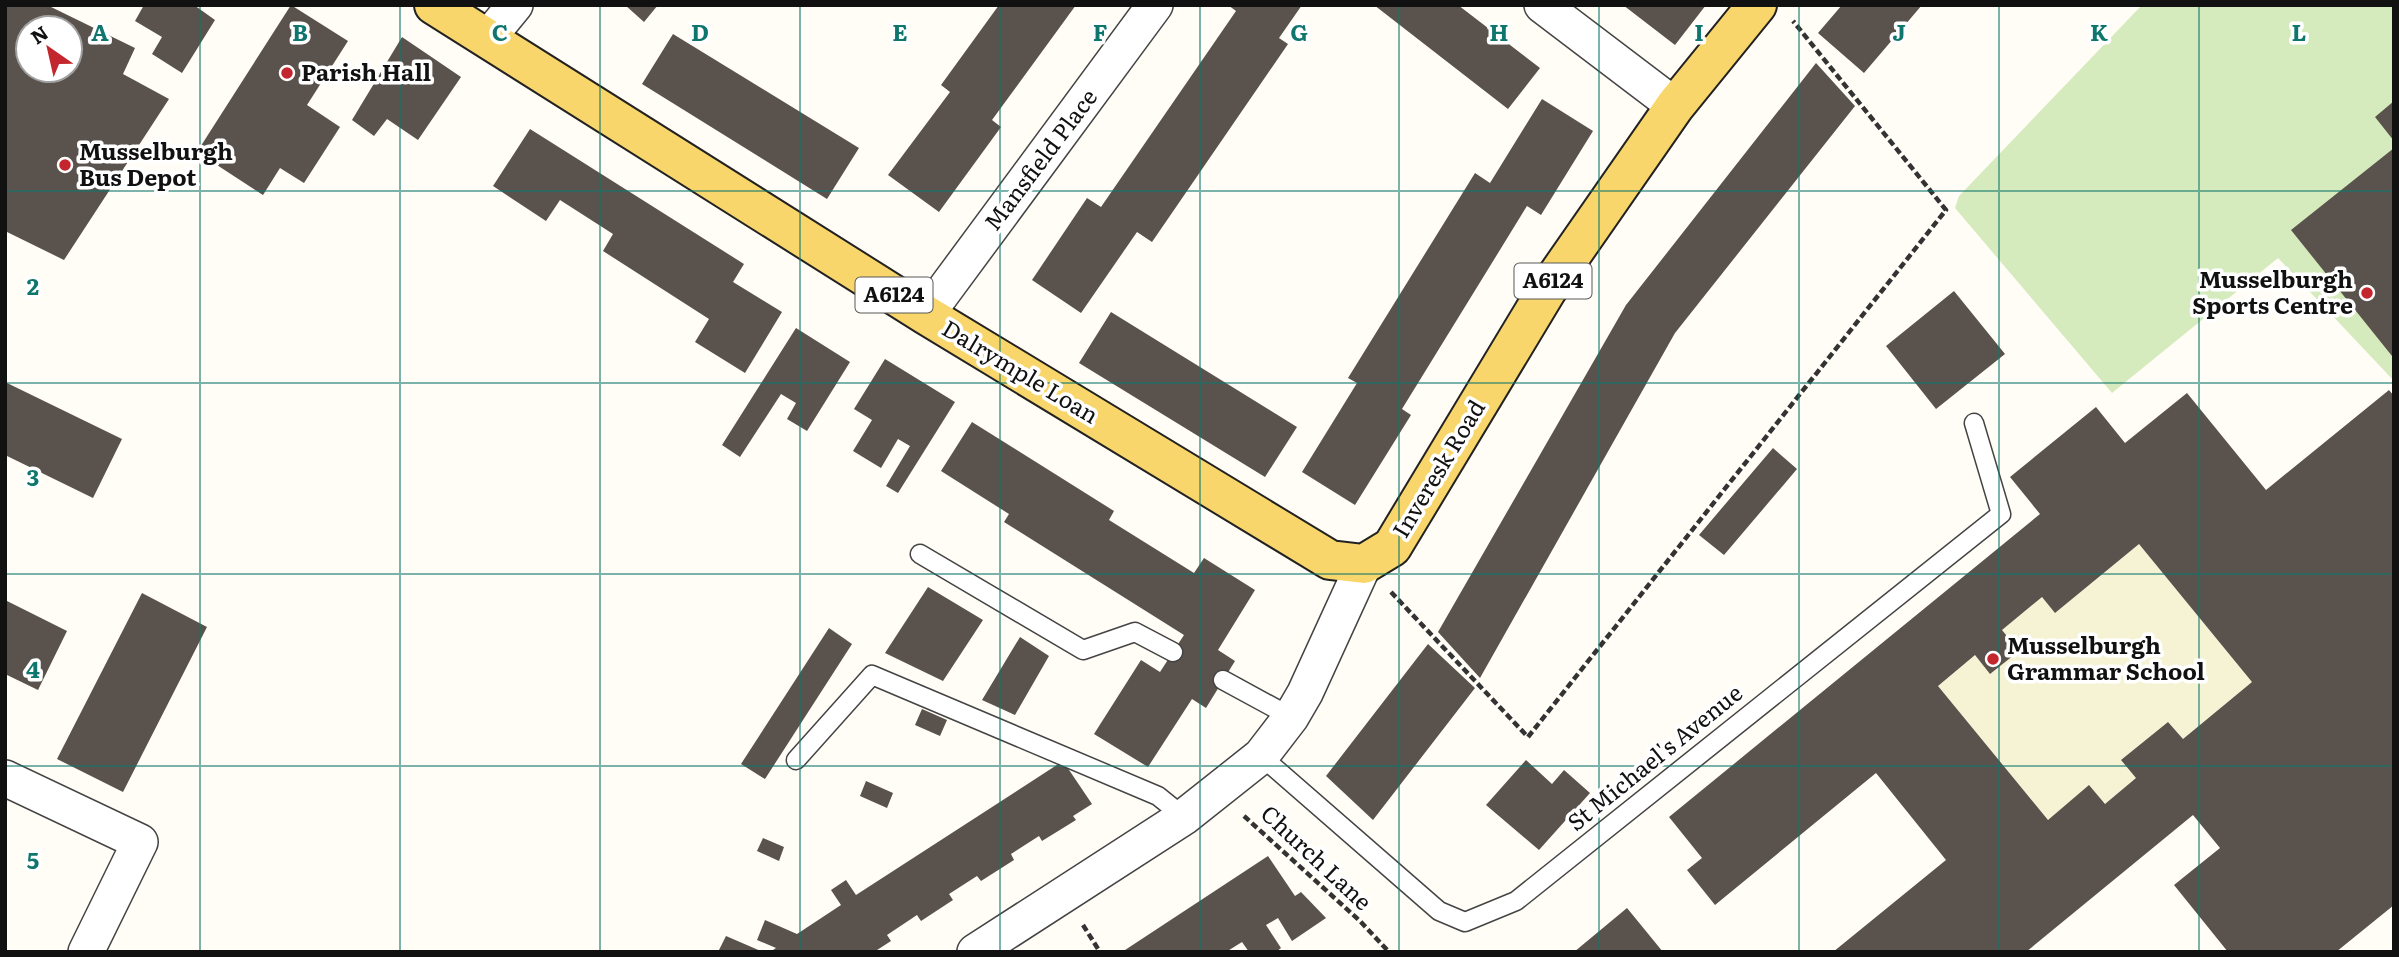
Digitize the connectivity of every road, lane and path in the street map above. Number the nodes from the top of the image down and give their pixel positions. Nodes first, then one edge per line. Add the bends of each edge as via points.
1 (434, 5) edge
2 (515, 5) edge
3 (1155, 5) edge
4 (1542, 5) edge
5 (1773, 11) edge
6 (487, 39) junction
7 (1675, 106) junction
8 (926, 315) junction
9 (1974, 423) dead end
10 (920, 554) dead end
11 (1364, 564) junction
12 (1173, 653) dead end
13 (1223, 680) dead end
14 (1291, 717) junction
15 (1261, 756) junction
16 (796, 760) dead end
17 (5, 778) edge
18 (1218, 792) junction
19 (1184, 817) junction
20 (86, 952) edge
21 (975, 952) edge
22 (1389, 952) edge

1 - 6 main road, Dalrymple Loan / A6124
2 - 6 street
3 - 8 street, Mansfield Place
4 - 7 street
5 - 7 main road, Inveresk Road / A6124
5 - 11 path via 1946,210 1938,221 1528,737
6 - 8 main road, Dalrymple Loan / A6124
7 - 11 main road, Inveresk Road / A6124 via 1547,290 1392,547
8 - 11 main road, Dalrymple Loan / A6124 via 1329,560
9 - 15 lane, St Michael's Avenue via 2001,514 1516,901 1465,922 1439,911
10 - 12 lane via 1083,650 1135,632
11 - 14 street
13 - 14 lane
14 - 15 street
15 - 18 street
16 - 19 lane via 872,675 1158,796
17 - 20 street via 140,842
18 - 19 street
18 - 22 path, Church Lane
19 - 21 street

